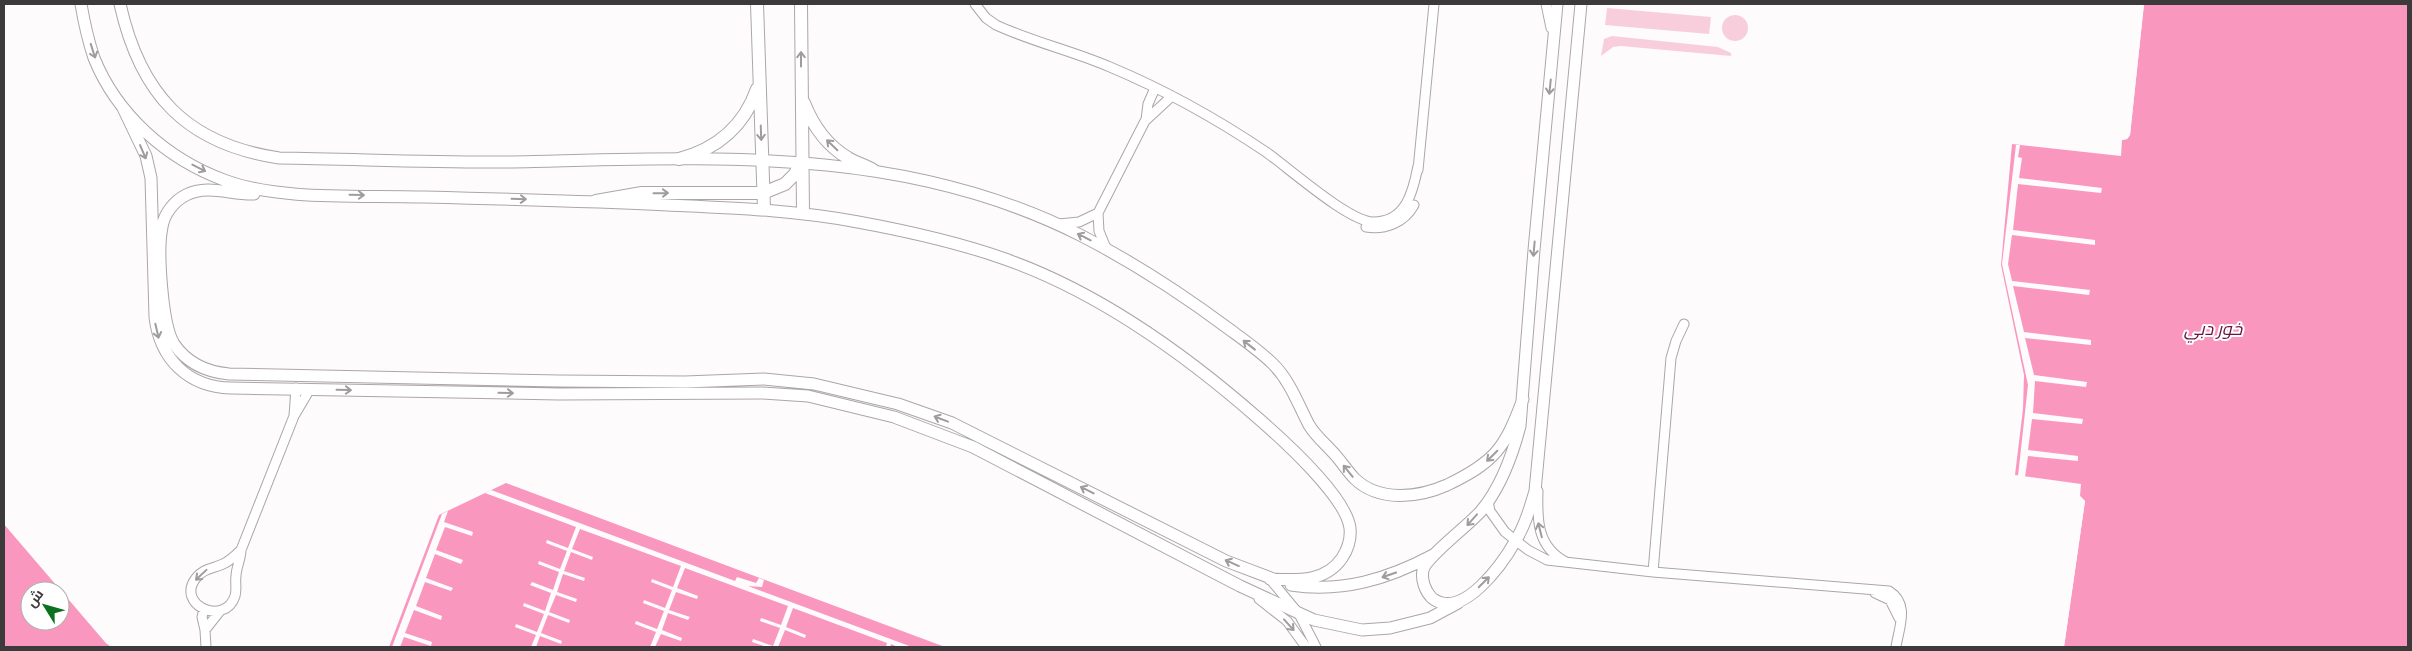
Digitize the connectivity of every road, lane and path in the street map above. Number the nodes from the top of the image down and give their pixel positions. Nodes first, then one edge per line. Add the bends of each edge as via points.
1 (80, 4) edge
2 (120, 4) edge
3 (757, 4) edge
4 (801, 4) edge
5 (969, 4) edge
6 (975, 4) edge
7 (1434, 4) edge
8 (1546, 4) edge
9 (1557, 4) edge
10 (1582, 4) edge
11 (1023, 36) junction
12 (1553, 58) junction
13 (759, 84) junction
14 (1155, 88) junction
15 (801, 93) junction
16 (1172, 96) junction
17 (123, 108) junction
18 (1146, 121) junction
19 (679, 160) junction
20 (762, 160) junction
21 (801, 162) junction
22 (873, 170) junction
23 (271, 191) junction
24 (763, 194) junction
25 (596, 201) junction
26 (764, 209) junction
27 (803, 213) junction
28 (1098, 213) junction
29 (1059, 224) junction
30 (1106, 248) junction
31 (1684, 324) dead end
32 (316, 376) junction
33 (296, 388) junction
34 (310, 389) junction
35 (1523, 398) junction
36 (294, 416) junction
37 (1538, 471) junction
38 (1488, 501) junction
39 (1516, 540) junction
40 (241, 550) junction
41 (1433, 554) junction
42 (1571, 564) junction
43 (1653, 572) junction
44 (1270, 579) junction
45 (1240, 586) junction
46 (1458, 603) junction
47 (204, 609) junction
48 (220, 611) junction
49 (1299, 614) junction
50 (205, 630) junction
51 (206, 647) edge
52 (1306, 647) edge
53 (1316, 647) edge
54 (1896, 647) edge

1 -> 17 main road via 94,58
2 - 19 main road via 136,60 165,103 206,135 229,147 254,154 279,158 508,162
3 - 13 main road
15 -> 4 main road
5 - 11 street via 988,26
6 - 11 street via 991,22
7 - 16 street via 1416,199 1407,215 1392,225 1365,227 1349,218 1333,202 1250,141
8 - 12 street via 1551,20
9 - 12 main road
10 - 37 main road
11 - 14 street
12 -> 35 main road
13 - 19 main road via 748,111 730,133 706,150
13 -> 20 main road
14 - 16 street
14 - 18 street via 1148,104
15 - 21 main road
22 -> 15 main road via 848,158 830,144 810,117
16 - 18 street
17 -> 23 main road via 164,148 192,165 222,180
17 -> 33 main road via 149,167 155,317 164,350 178,369 208,386
18 - 28 street
19 - 20 main road
20 - 21 main road
20 - 24 main road
21 - 22 main road
21 - 24 main road via 785,184
21 - 27 main road
22 - 29 main road via 940,182 978,193
23 -> 25 main road
23 - 32 main road via 246,194 199,190 182,197 170,207 161,228 165,321 179,350 204,369 229,374
25 -> 24 main road via 642,193
24 - 26 main road
25 - 26 main road
26 - 27 main road
27 - 44 main road via 872,224 957,244 1007,259 1047,276 1129,322 1234,398 1286,445 1334,496 1347,517 1350,530 1344,555 1326,573 1300,580
28 - 29 street via 1079,222
28 - 30 street via 1098,231
30 -> 29 main road
35 -> 30 main road via 1506,441 1479,469 1441,488 1421,493 1397,497 1376,492 1356,480 1312,429 1274,364 1180,294
31 - 43 street via 1672,358
32 - 33 main road
44 -> 32 main road via 1226,561 952,423 898,404 831,387 764,379 684,382
33 - 34 main road
33 - 36 street
34 - 36 street
34 -> 45 main road via 559,394 770,393 823,399 894,417 964,443
35 - 38 main road via 1514,449
36 - 40 street
37 - 39 main road via 1530,510
42 -> 37 street via 1550,550 1539,528
38 - 39 street via 1490,511
38 -> 41 main road via 1466,527
39 - 42 street via 1547,560
46 -> 39 main road via 1488,579
40 -> 47 street via 221,565 201,572 194,580 190,591 194,601
40 - 48 street via 235,595 229,606
41 -> 44 main road via 1393,574 1352,585 1311,588
41 - 46 main road via 1423,571 1426,590 1440,602
42 - 43 street
43 - 54 street via 1889,591 1902,607
44 - 49 street
45 - 49 main road
45 -> 52 street via 1276,611
46 - 49 main road via 1417,622 1383,629 1362,630 1330,625
47 - 48 street
47 - 50 street
48 - 50 street
49 - 53 street
50 - 51 street

